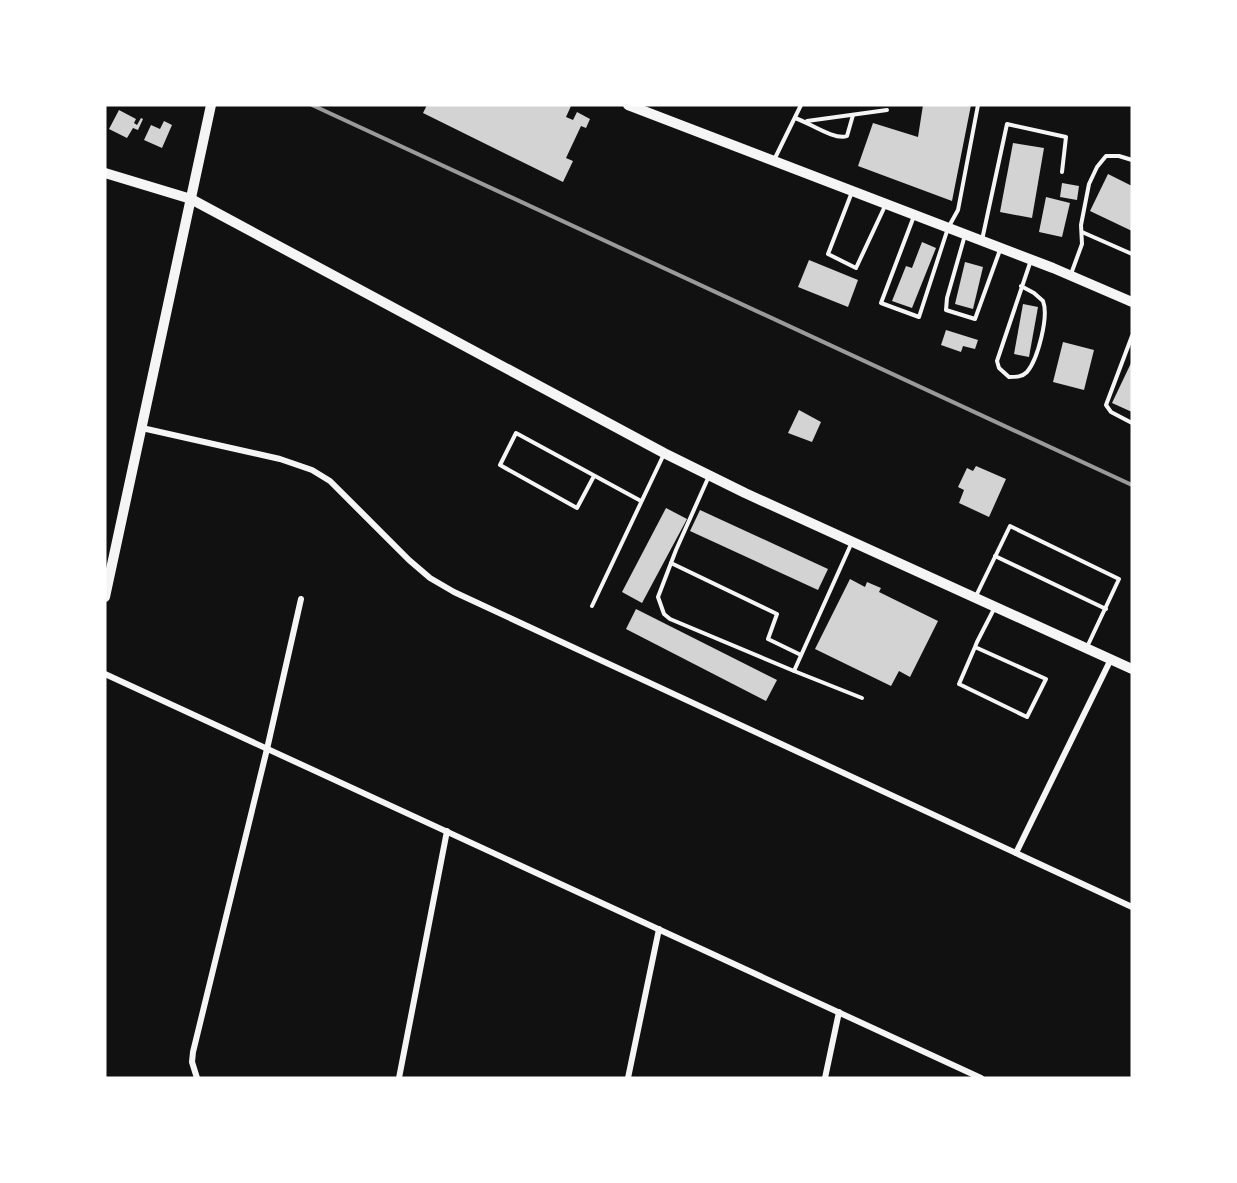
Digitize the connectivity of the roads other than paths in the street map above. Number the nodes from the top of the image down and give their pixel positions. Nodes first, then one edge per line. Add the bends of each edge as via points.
1 (211, 105) edge
2 (628, 105) edge
3 (801, 105) edge
4 (978, 105) edge
5 (887, 110) dead end
6 (853, 115) junction
7 (795, 118) junction
8 (807, 121) junction
9 (1132, 160) edge
10 (773, 162) junction
11 (1062, 172) dead end
12 (105, 173) edge
13 (853, 192) junction
14 (191, 198) junction
15 (886, 204) junction
16 (914, 215) junction
17 (948, 228) junction
18 (1082, 232) junction
19 (965, 235) junction
20 (982, 241) junction
21 (1001, 248) junction
22 (1132, 254) edge
23 (1031, 260) junction
24 (1070, 275) junction
25 (1021, 286) junction
26 (1132, 302) edge
27 (1132, 336) edge
28 (1132, 423) edge
29 (142, 428) junction
30 (664, 453) junction
31 (594, 476) junction
32 (709, 476) junction
33 (641, 501) junction
34 (852, 542) junction
35 (995, 556) junction
36 (671, 562) junction
37 (105, 597) edge
38 (975, 598) junction
39 (301, 599) dead end
40 (592, 606) dead end
41 (995, 606) junction
42 (1106, 609) junction
43 (975, 647) junction
44 (1087, 648) junction
45 (801, 655) junction
46 (1111, 659) junction
47 (1132, 669) edge
48 (794, 671) junction
49 (105, 674) edge
50 (862, 698) dead end
51 (267, 749) junction
52 (447, 831) junction
53 (1016, 853) junction
54 (1132, 907) edge
55 (659, 929) junction
56 (839, 1012) junction
57 (196, 1078) edge
58 (399, 1078) edge
59 (628, 1078) edge
60 (825, 1078) edge
61 (981, 1078) edge

1 - 14 street
2 - 10 street
3 - 7 lane
4 - 17 lane via 958,210
5 - 6 lane
6 - 8 lane
6 - 8 lane via 847,136 842,138
7 - 8 lane
7 - 10 lane
9 - 18 lane via 1106,156 1097,167 1089,184
10 - 13 street
11 - 20 lane via 1066,137 1007,124
12 - 14 street
13 - 15 street
13 - 15 lane via 828,254 856,268
14 - 29 street
14 - 30 street
15 - 16 street
16 - 17 street
16 - 17 lane via 881,303 919,318
17 - 19 street
18 - 22 lane
18 - 24 lane via 1082,244
19 - 20 street
19 - 21 lane via 946,310 975,319
20 - 21 street
21 - 23 street
23 - 24 street
23 - 25 lane
24 - 26 street
25 - 25 lane via 997,361 1009,377 1019,377 1027,371 1037,351 1046,315 1043,301
27 - 28 lane via 1106,405
29 - 37 street
29 - 53 street via 280,459 312,470 330,481 409,560 454,592
30 - 32 street
30 - 33 lane
31 - 31 lane via 516,433 500,465 577,508
31 - 33 lane
32 - 34 street
32 - 36 lane
33 - 40 lane
34 - 38 street
34 - 45 lane
35 - 38 lane
35 - 42 lane
35 - 42 lane via 1010,526 1027,533 1119,579
36 - 45 lane via 777,614 768,639
36 - 48 lane via 658,597 670,620
38 - 41 street
39 - 51 street
41 - 43 lane
41 - 44 street
42 - 44 lane
43 - 43 lane via 958,684 1027,717 1046,679
44 - 46 street
45 - 48 lane
46 - 47 street
46 - 53 street
48 - 50 lane
49 - 51 street
51 - 52 street
51 - 57 street via 193,1052
52 - 55 street
52 - 58 street
53 - 54 street
55 - 56 street
55 - 59 street
56 - 60 street
56 - 61 street

